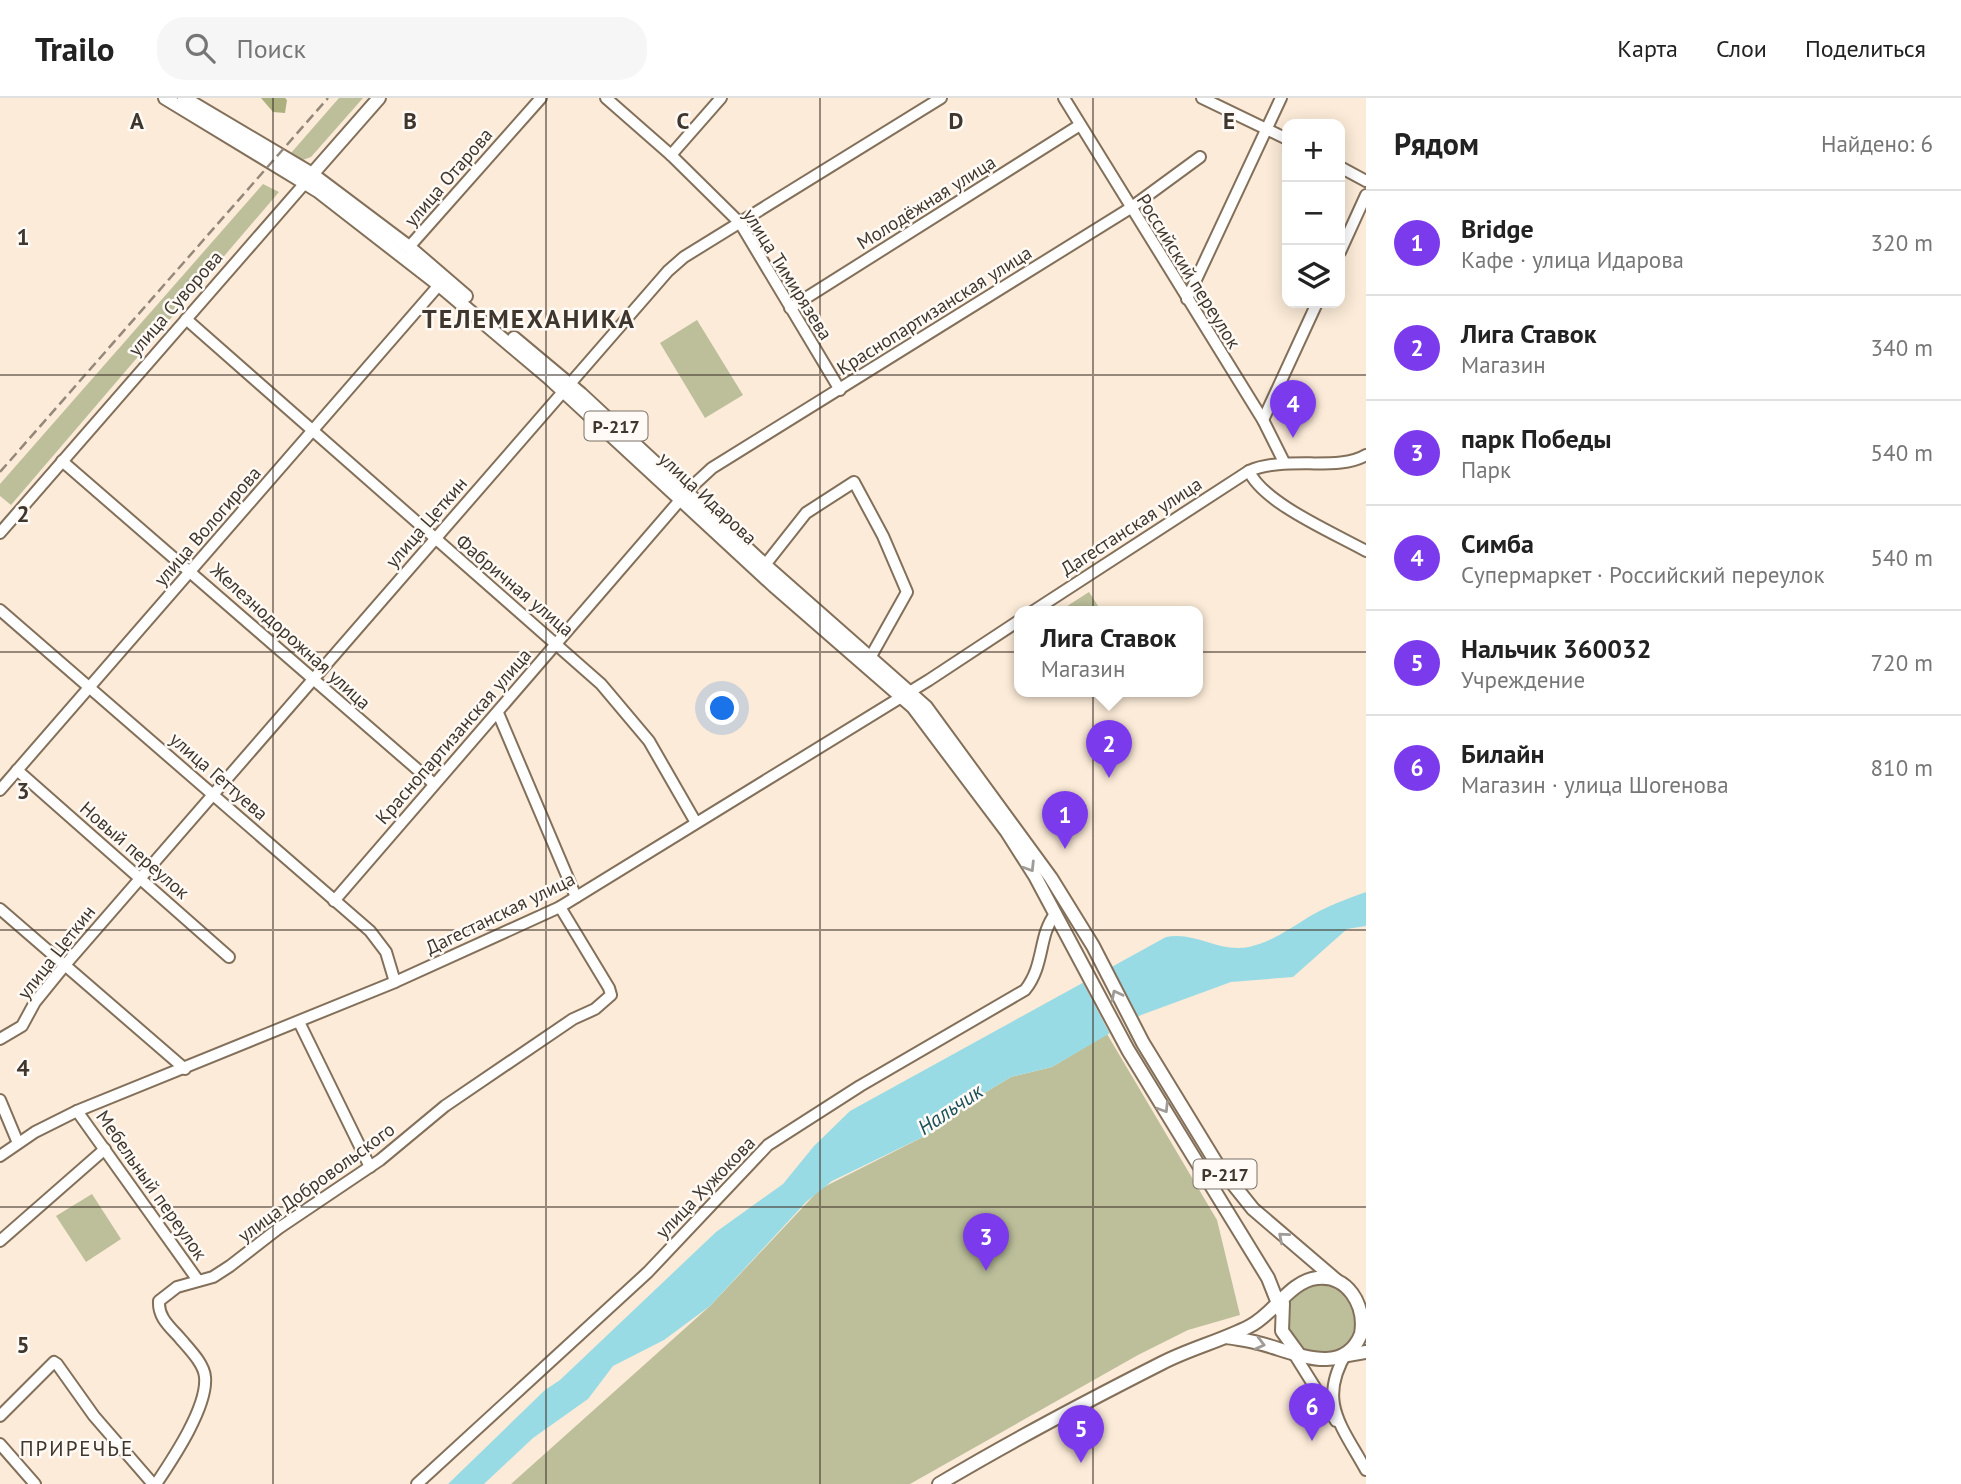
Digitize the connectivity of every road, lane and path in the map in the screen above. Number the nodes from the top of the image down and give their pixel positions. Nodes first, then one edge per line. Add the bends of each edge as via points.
1 (165, 98) edge
2 (184, 98) edge
3 (379, 98) edge
4 (541, 98) edge
5 (606, 98) edge
6 (721, 98) edge
7 (941, 98) edge
8 (1064, 98) edge
9 (1202, 98) edge
10 (1281, 98) edge
11 (1080, 125) junction
12 (1267, 128) junction
13 (1282, 136) edge
14 (671, 155) junction
15 (1200, 157) dead end
16 (1345, 170) edge
17 (308, 179) junction
18 (1366, 181) edge
19 (1366, 195) edge
20 (1129, 209) junction
21 (740, 223) junction
22 (1344, 245) edge
23 (409, 247) junction
24 (439, 285) junction
25 (1187, 299) junction
26 (790, 308) junction
27 (1315, 308) edge
28 (186, 319) junction
29 (565, 387) junction
30 (840, 390) junction
31 (1262, 420) junction
32 (312, 432) junction
33 (1366, 455) edge
34 (62, 461) junction
35 (1284, 462) junction
36 (1249, 471) junction
37 (684, 495) junction
38 (0, 533) edge
39 (435, 540) junction
40 (1366, 551) edge
41 (765, 565) junction
42 (191, 571) junction
43 (1041, 606) edge
44 (0, 610) edge
45 (1014, 624) edge
46 (558, 644) junction
47 (870, 658) junction
48 (312, 680) junction
49 (90, 687) junction
50 (906, 693) junction
51 (498, 713) junction
52 (18, 770) junction
53 (433, 783) junction
54 (0, 790) edge
55 (214, 794) junction
56 (695, 821) junction
57 (140, 878) junction
58 (576, 897) junction
59 (334, 901) junction
60 (560, 906) junction
61 (0, 909) edge
62 (1055, 914) junction
63 (229, 957) dead end
64 (65, 965) junction
65 (395, 982) junction
66 (299, 1022) junction
67 (0, 1038) edge
68 (185, 1069) junction
69 (0, 1100) edge
70 (78, 1111) junction
71 (18, 1143) junction
72 (105, 1149) junction
73 (0, 1156) edge
74 (370, 1167) junction
75 (0, 1241) edge
76 (197, 1279) junction
77 (1340, 1282) junction
78 (1366, 1291) edge
79 (1282, 1304) junction
80 (1227, 1338) junction
81 (1293, 1350) junction
82 (1366, 1352) edge
83 (1344, 1354) junction
84 (0, 1416) edge
85 (1343, 1429) junction
86 (0, 1444) edge
87 (1366, 1470) edge
88 (35, 1484) edge
89 (154, 1484) edge
90 (417, 1484) edge
91 (939, 1484) edge

1 - 17 main road, улица Идарова / Р-217
2 - 17 main road, улица Идарова / Р-217
3 - 17 main road, улица Суворова
4 - 23 street, улица Отарова
5 - 14 street, улица Тимирязева
6 - 14 street
7 - 21 street, улица Цеткин
8 - 11 street, Российский переулок
9 - 12 street
10 - 12 street
11 - 20 street, Российский переулок
11 - 26 street, Молодёжная улица
12 - 13 street
12 - 25 street
14 - 21 street, улица Тимирязева
15 - 20 street, Краснопартизанская улица
16 - 18 street
17 - 23 main road, улица Идарова / Р-217
17 - 24 main road, улица Идарова / Р-217
17 - 28 street, улица Суворова
19 - 22 street
20 - 25 street, Российский переулок
20 - 30 street, Краснопартизанская улица
21 - 26 street, улица Тимирязева
21 - 29 street, улица Цеткин via 676,263
23 - 29 main road, улица Идарова / Р-217
24 - 29 main road, улица Идарова / Р-217
24 - 32 street, улица Вологирова
25 - 31 street, Российский переулок
26 - 30 street, улица Тимирязева
27 - 31 street
28 - 32 street, Фабричная улица
28 - 34 street, улица Суворова
29 - 37 main road, улица Идарова / Р-217
29 - 39 street, улица Цеткин
30 - 37 street, Краснопартизанская улица via 712,468
31 - 35 street, Российский переулок
32 - 39 street, Фабричная улица
32 - 42 street, улица Вологирова
33 - 35 street, Дагестанская улица via 1348,461
34 - 38 street, улица Суворова
34 - 42 street, Железнодорожная улица
35 - 36 street, Дагестанская улица
36 - 40 street via 1254,482 1277,500
36 - 43 street, Дагестанская улица
37 - 41 main road, улица Идарова / Р-217
37 - 46 street, Краснопартизанская улица
37 - 50 main road, улица Идарова / Р-217 via 774,586
39 - 46 street, Фабричная улица
39 - 48 street, улица Цеткин
41 - 47 main road, улица Идарова / Р-217
41 - 47 street via 806,513 854,482 907,592
42 - 48 street, Железнодорожная улица
42 - 49 street, улица Вологирова
44 - 49 street, улица Геттуева
45 - 50 street, Дагестанская улица
46 - 51 street, Краснопартизанская улица
46 - 56 street, Фабричная улица via 601,684 649,741
47 - 50 main road, улица Идарова / Р-217
48 - 53 street, Железнодорожная улица
48 - 55 street, улица Цеткин
49 - 52 street, улица Вологирова
49 - 55 street, улица Геттуева
50 - 56 street, Дагестанская улица
50 -> 62 main road, улица Идарова / Р-217 via 1007,832
77 -> 50 main road, улица Идарова / Р-217 via 1284,1238 1241,1196 1143,1043 1093,946 1035,853 932,715
51 - 53 street, Краснопартизанская улица
51 - 58 street
52 - 54 street, улица Вологирова
52 - 57 street, Новый переулок
53 - 59 street, Краснопартизанская улица
55 - 57 street, улица Цеткин
55 - 59 street, улица Геттуева
56 - 58 street, Дагестанская улица
57 - 63 street, Новый переулок
57 - 64 street, улица Цеткин
58 - 60 street, Дагестанская улица
59 - 65 street, улица Геттуева via 379,942
60 - 65 street, Дагестанская улица
60 - 74 street, улица Добровольского via 611,995 444,1106
61 - 64 street
62 -> 79 main road, улица Идарова / Р-217 via 1128,1050
62 - 90 street, улица Хужокова via 1046,930 1040,963 1025,990 768,1145 648,1272
64 - 67 street, улица Цеткин via 22,1026
64 - 68 street
65 - 66 street, Дагестанская улица
66 - 68 street, Дагестанская улица
66 - 74 street
68 - 70 street, Дагестанская улица
69 - 71 street
70 - 71 street, Дагестанская улица
70 - 72 street, Мебельный переулок
71 - 73 street, Дагестанская улица
72 - 75 street
72 - 76 street, Мебельный переулок
74 - 76 street, улица Добровольского via 230,1266 213,1277
76 - 89 street, улица Добровольского via 164,1294 158,1304 161,1316 190,1350 205,1378 185,1437
77 - 78 main road, Р-217
77 - 79 main road, Р-217 via 1308,1280
77 - 83 main road, Р-217 via 1359,1301 1363,1323 1355,1343
79 - 80 main road
79 - 81 main road, Р-217 via 1282,1331
80 -> 81 main road
80 - 91 main road via 1162,1363
81 - 83 main road via 1324,1360
81 - 85 street
82 - 83 main road
83 - 85 street via 1331,1390
84 - 89 street via 54,1363
85 - 87 street
86 - 88 street

